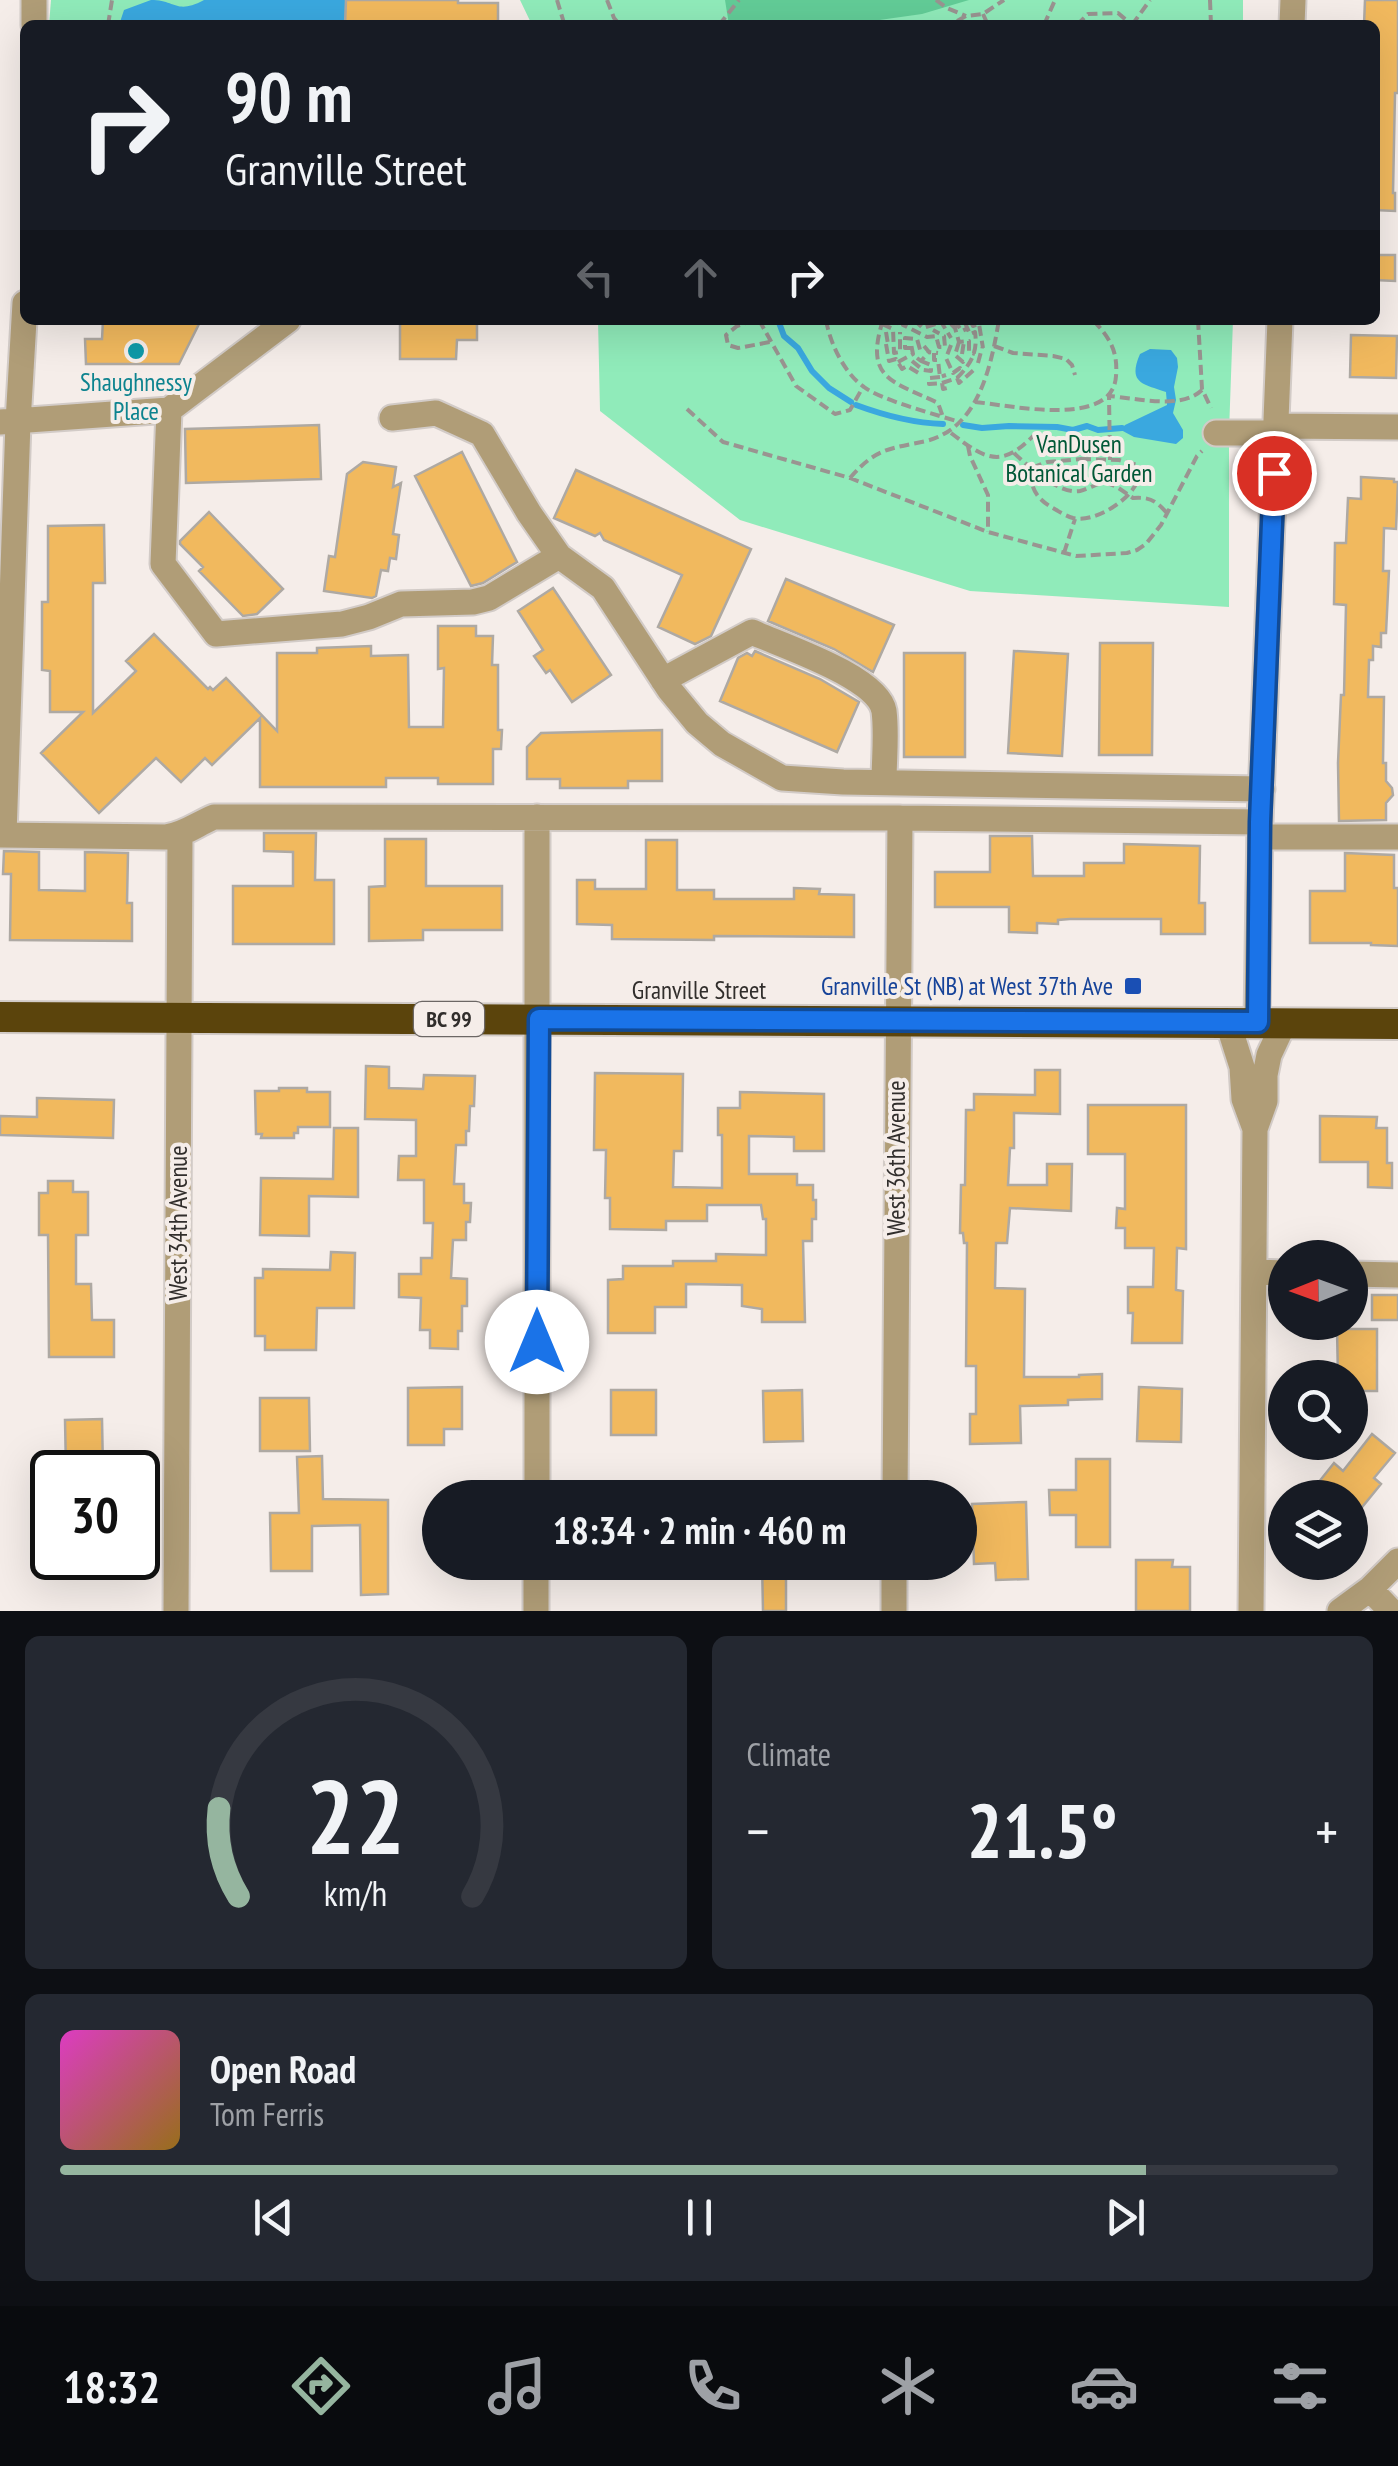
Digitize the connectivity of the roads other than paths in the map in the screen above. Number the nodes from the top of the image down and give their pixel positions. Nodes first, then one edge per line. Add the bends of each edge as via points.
1 (22, 325) edge
2 (281, 325) edge
3 (1280, 325) edge
4 (169, 410) junction
5 (392, 418) dead end
6 (9, 422) edge
7 (1398, 427) edge
8 (1276, 430) junction
9 (1216, 433) road end
10 (560, 556) junction
11 (662, 680) junction
12 (884, 782) junction
13 (1262, 789) junction
14 (538, 818) junction
15 (900, 818) junction
16 (1260, 829) junction
17 (2, 834) edge
18 (180, 835) junction
19 (1398, 837) edge
20 (0, 1016) edge
21 (180, 1018) junction
22 (539, 1019) junction
23 (897, 1022) junction
24 (1256, 1023) junction
25 (1398, 1024) edge
26 (1256, 1128) junction
27 (1255, 1272) junction
28 (1268, 1272) edge
29 (1368, 1274) edge
30 (1398, 1274) edge
31 (536, 1480) edge
32 (895, 1480) edge
33 (1398, 1561) edge
34 (536, 1580) edge
35 (894, 1580) edge
36 (1370, 1589) junction
37 (176, 1611) edge
38 (536, 1611) edge
39 (894, 1611) edge
40 (1251, 1611) edge
41 (1340, 1611) edge
42 (1391, 1611) edge

1 - 6 street
2 - 4 street
3 - 8 street
4 - 6 street
4 - 10 street via 163,564 216,634 342,624 400,604 473,602
5 - 10 street via 436,413 482,434
6 - 17 street
7 - 8 street
8 - 9 street
8 - 13 street
10 - 11 street via 603,588
11 - 12 street via 722,744 782,778
11 - 12 street via 752,632 850,675 884,708
12 - 13 street
13 - 16 street
14 - 15 street
14 - 18 street via 214,817
14 - 22 street
15 - 16 street
15 - 23 street, West 36th Avenue
16 - 19 street
16 - 24 street
17 - 18 street
18 - 21 street, West 34th Avenue
20 - 21 highway, Granville Street / BC 99
21 - 22 highway, Granville Street / BC 99
21 - 37 street, West 34th Avenue
22 - 23 highway, Granville Street / BC 99
22 - 31 street
23 - 24 highway, Granville Street / BC 99
23 - 32 street, West 36th Avenue
24 - 25 highway, Granville Street / BC 99
24 - 26 street via 1269,1055
24 - 26 street via 1242,1067 1244,1100
26 - 27 street
27 - 28 street
27 - 40 street
29 - 30 street
33 - 36 street
34 - 38 street
35 - 39 street
36 - 41 street
36 - 42 street

